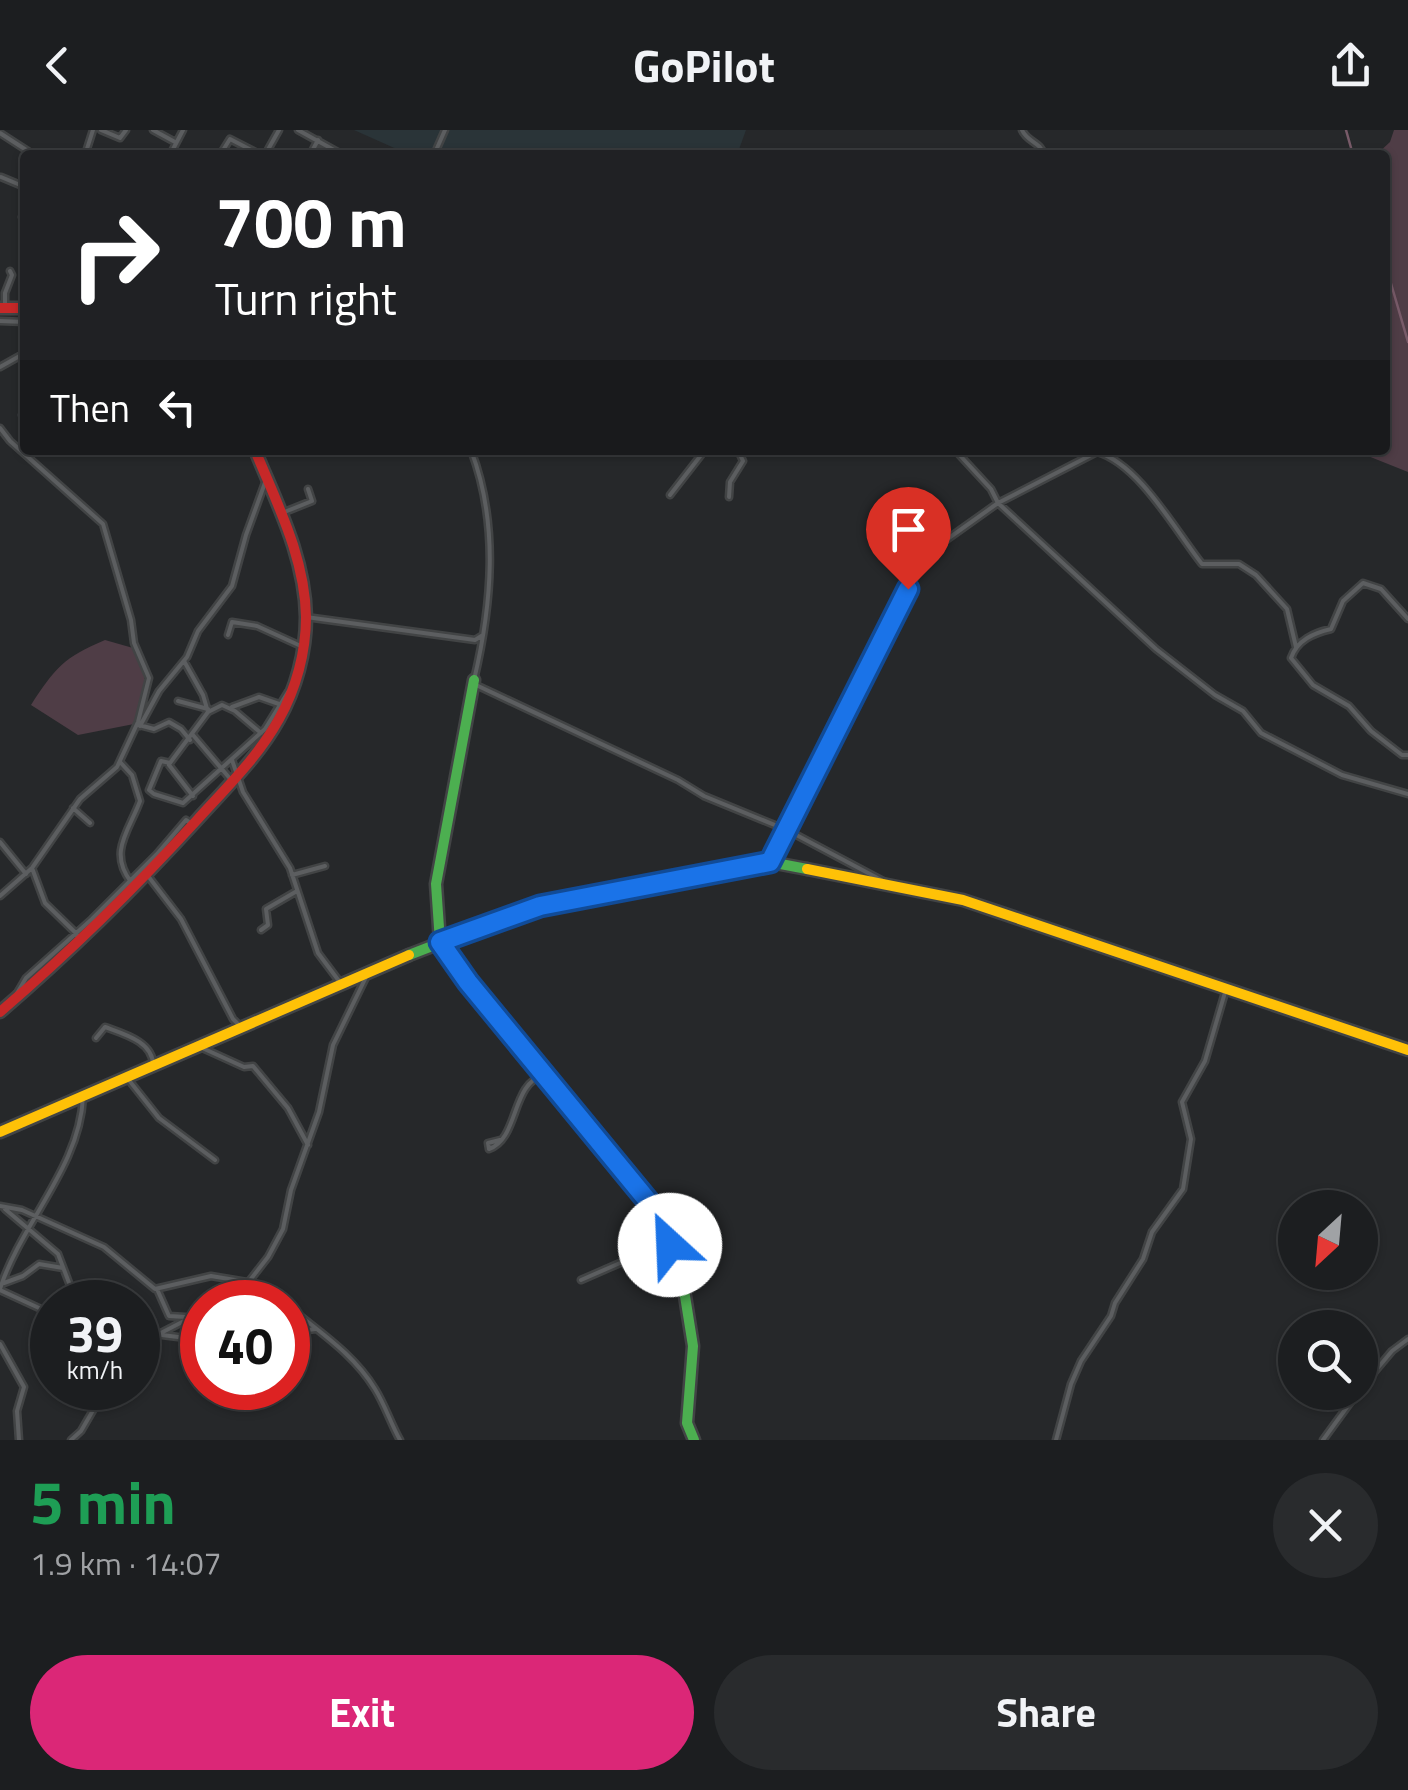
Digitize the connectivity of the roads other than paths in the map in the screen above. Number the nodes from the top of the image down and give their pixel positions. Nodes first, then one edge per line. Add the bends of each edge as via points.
1 (101, 130) edge
2 (126, 130) edge
3 (153, 130) edge
4 (183, 130) edge
5 (298, 130) edge
6 (1022, 130) edge
7 (0, 132) edge
8 (108, 132) edge
9 (318, 140) junction
10 (176, 142) junction
11 (27, 150) edge
12 (172, 150) edge
13 (223, 150) edge
14 (253, 150) edge
15 (313, 150) edge
16 (335, 150) edge
17 (1043, 150) edge
18 (10, 271) dead end
19 (2, 308) edge
20 (0, 428) edge
21 (20, 449) edge
22 (28, 455) edge
23 (257, 455) edge
24 (472, 455) edge
25 (701, 455) edge
26 (740, 455) edge
27 (960, 455) edge
28 (1090, 455) edge
29 (1105, 455) edge
30 (267, 478) junction
31 (308, 489) dead end
32 (670, 495) dead end
33 (729, 498) dead end
34 (998, 503) junction
35 (282, 512) junction
36 (306, 618) junction
37 (1408, 619) edge
38 (483, 634) junction
39 (228, 635) dead end
40 (476, 640) junction
41 (303, 646) junction
42 (1296, 647) junction
43 (482, 648) junction
44 (184, 661) junction
45 (474, 680) junction
46 (293, 688) junction
47 (178, 702) dead end
48 (279, 704) junction
49 (230, 708) junction
50 (208, 710) junction
51 (138, 725) junction
52 (261, 734) junction
53 (191, 737) junction
54 (1408, 755) edge
55 (246, 756) junction
56 (232, 760) junction
57 (120, 762) junction
58 (168, 763) junction
59 (220, 770) junction
60 (234, 778) junction
61 (139, 791) junction
62 (154, 794) junction
63 (1408, 794) edge
64 (193, 796) junction
65 (74, 808) junction
66 (90, 823) dead end
67 (787, 830) junction
68 (0, 842) edge
69 (160, 856) junction
70 (770, 862) junction
71 (325, 866) dead end
72 (32, 868) junction
73 (26, 874) junction
74 (148, 875) junction
75 (292, 875) junction
76 (131, 882) junction
77 (889, 885) junction
78 (297, 892) junction
79 (0, 896) edge
80 (261, 930) dead end
81 (79, 937) junction
82 (440, 942) junction
83 (367, 975) junction
84 (342, 985) junction
85 (1226, 989) junction
86 (0, 1012) edge
87 (242, 1028) junction
88 (96, 1038) dead end
89 (199, 1046) junction
90 (1408, 1050) edge
91 (154, 1066) junction
92 (544, 1075) junction
93 (126, 1078) junction
94 (83, 1097) junction
95 (0, 1131) edge
96 (500, 1140) dead end
97 (308, 1145) junction
98 (214, 1160) dead end
99 (0, 1206) edge
100 (36, 1216) junction
101 (28, 1230) junction
102 (668, 1261) junction
103 (63, 1268) junction
104 (68, 1280) edge
105 (146, 1280) edge
106 (190, 1280) edge
107 (233, 1280) edge
108 (249, 1280) edge
109 (581, 1280) dead end
110 (0, 1287) edge
111 (160, 1296) edge
112 (30, 1303) edge
113 (180, 1317) edge
114 (310, 1325) edge
115 (315, 1329) junction
116 (310, 1330) edge
117 (1408, 1339) edge
118 (0, 1344) edge
119 (1378, 1368) edge
120 (93, 1410) edge
121 (1345, 1410) edge
122 (20, 1440) edge
123 (71, 1440) edge
124 (400, 1440) edge
125 (694, 1440) edge
126 (1056, 1440) edge
127 (1323, 1440) edge

1 - 8 street
2 - 8 street via 120,138
3 - 10 street
4 - 10 street
5 - 9 street
6 - 17 street
7 - 11 street
9 - 15 street
9 - 16 street
10 - 12 street
13 - 14 street via 230,139
18 - 19 street
20 - 21 street
22 - 51 street via 103,524 134,644 149,675
23 - 30 street
24 - 38 street via 488,508
25 - 32 street
26 - 33 street
27 - 34 street
28 - 34 street
29 - 42 street via 1142,484 1202,564 1240,564 1265,584 1288,609
30 - 35 street
30 - 44 street via 232,586
31 - 35 street via 312,500
34 - 63 street via 1156,649 1243,711 1261,733 1342,775
34 - 67 street via 932,550
35 - 36 street via 299,558
36 - 40 street
36 - 41 street
37 - 42 street via 1381,589 1363,583 1343,600 1332,629
38 - 40 street
38 - 43 street
39 - 41 street via 232,622
40 - 43 street
41 - 46 street
42 - 54 street via 1291,660 1307,678
43 - 45 street
44 - 50 street
44 - 51 street
45 - 67 street via 485,692
45 - 82 street via 437,870
46 - 48 street
46 - 55 street via 274,728
47 - 50 street
48 - 49 street via 259,697
48 - 52 street
49 - 50 street
49 - 52 street
50 - 53 street
51 - 53 street via 154,729 170,722
51 - 57 street
52 - 55 street
53 - 58 street
53 - 59 street
55 - 56 street
55 - 60 street
56 - 59 street
56 - 60 street
57 - 61 street
57 - 65 street
58 - 62 street via 158,765 149,786
58 - 64 street
59 - 60 street
59 - 64 street
60 - 69 street
60 - 75 street
61 - 62 street
61 - 76 street via 140,804 122,840 120,866
62 - 64 street via 183,804
65 - 66 street
65 - 72 street
67 - 70 street
67 - 77 street
68 - 73 street
69 - 74 street
69 - 76 street
70 - 77 street
70 - 82 street via 540,906
71 - 75 street
72 - 73 street
72 - 81 street via 45,904
73 - 79 street
74 - 81 street
74 - 87 street
75 - 78 street
76 - 81 street
77 - 85 street via 963,900
78 - 80 street via 266,909 268,925
78 - 84 street via 318,953
81 - 86 street
82 - 83 street
82 - 92 street
83 - 84 street
83 - 97 street via 338,1032
84 - 87 street
85 - 90 street
85 - 126 street via 1205,1061 1182,1102 1191,1138 1183,1188 1152,1232 1108,1324 1080,1361
87 - 89 street
88 - 91 street via 105,1027 130,1036 150,1052
89 - 91 street
89 - 97 street via 253,1066
91 - 93 street
92 - 96 street via 530,1082
92 - 102 street via 666,1223
93 - 94 street
93 - 98 street via 160,1118
94 - 95 street
94 - 100 street via 78,1136
97 - 108 street via 276,1246
99 - 100 street
99 - 101 street
100 - 101 street
100 - 105 street via 104,1247
101 - 103 street via 53,1248
101 - 110 street
102 - 109 street via 620,1263
102 - 125 street via 686,1300 693,1350 687,1424
103 - 104 street
103 - 110 street via 39,1264
106 - 107 street
110 - 112 street
111 - 113 street via 167,1314
114 - 115 street
115 - 116 street
115 - 124 street via 358,1366
117 - 119 street
118 - 122 street via 24,1390 17,1410
120 - 123 street
121 - 127 street

